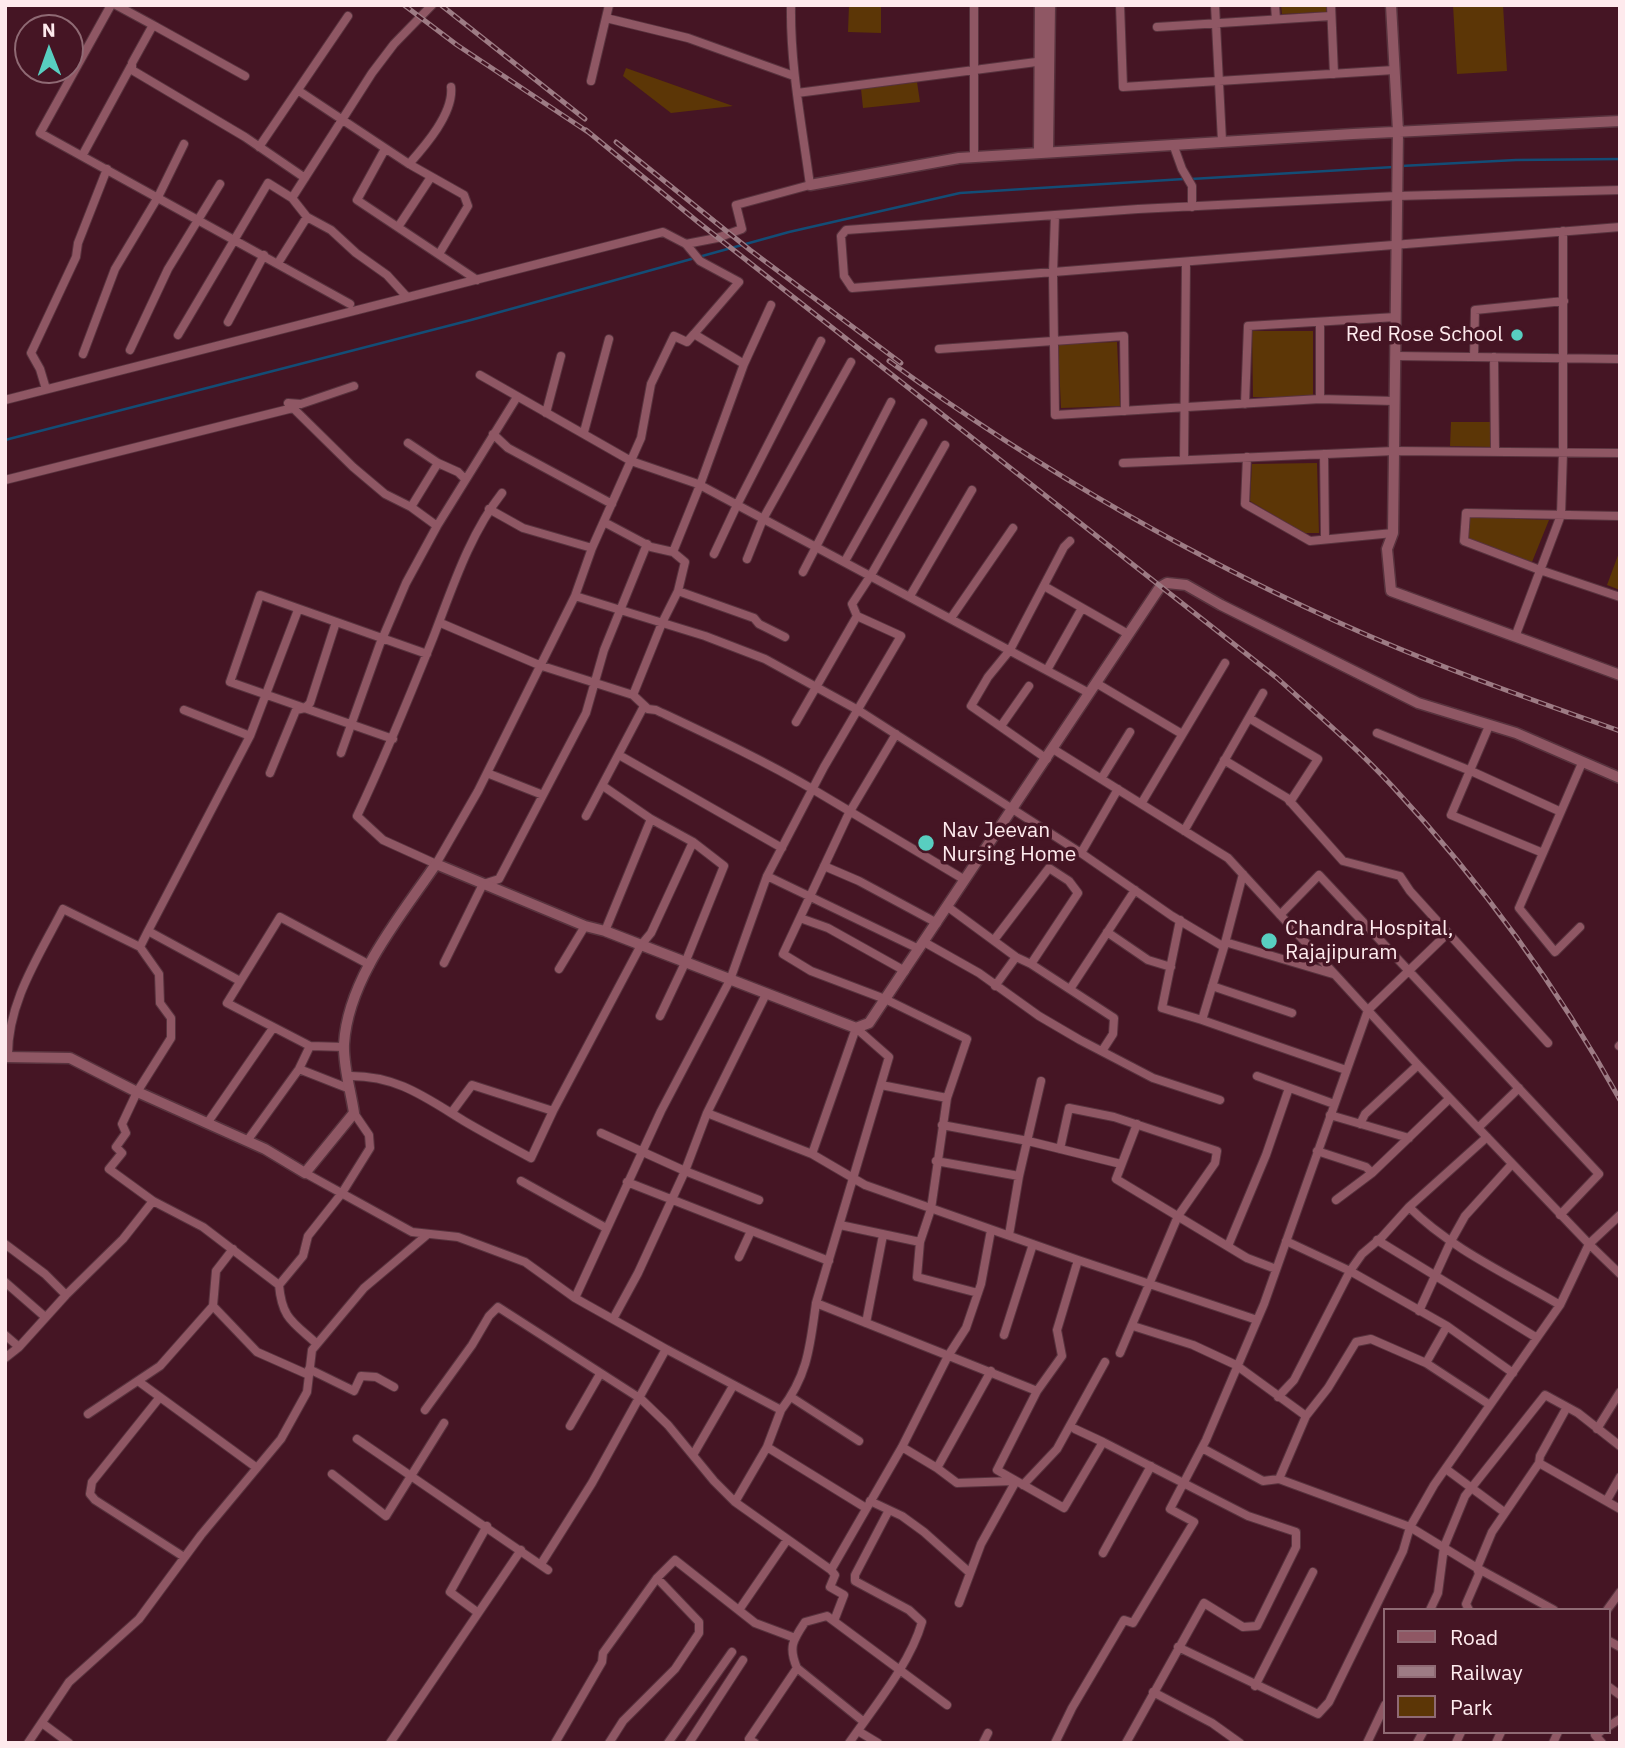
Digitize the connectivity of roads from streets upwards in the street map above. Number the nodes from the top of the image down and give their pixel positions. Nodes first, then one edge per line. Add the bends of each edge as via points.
1 (113, 5) edge
2 (432, 5) edge
3 (609, 5) edge
4 (791, 5) edge
5 (974, 5) edge
6 (1040, 5) edge
7 (1050, 5) edge
8 (1120, 5) edge
9 (1215, 5) edge
10 (1275, 5) edge
11 (1331, 5) edge
12 (1391, 5) edge
13 (348, 16) dead end
14 (1331, 16) junction
15 (606, 18) junction
16 (1276, 19) junction
17 (1216, 22) junction
18 (153, 25) junction
19 (1157, 27) dead end
20 (1045, 61) junction
21 (131, 66) junction
22 (974, 70) junction
23 (1394, 70) junction
24 (1334, 74) junction
25 (245, 76) dead end
26 (794, 76) junction
27 (591, 81) dead end
28 (1219, 82) junction
29 (451, 88) dead end
30 (299, 91) junction
31 (797, 93) junction
32 (342, 119) junction
33 (1620, 121) edge
34 (1398, 131) junction
35 (1222, 141) junction
36 (184, 144) dead end
37 (1173, 144) junction
38 (259, 147) junction
39 (385, 149) junction
40 (1043, 152) junction
41 (82, 156) junction
42 (974, 157) junction
43 (409, 164) junction
44 (107, 169) junction
45 (431, 177) junction
46 (305, 178) junction
47 (220, 184) dead end
48 (810, 184) junction
49 (1620, 190) edge
50 (1397, 196) junction
51 (158, 197) junction
52 (292, 198) junction
53 (1192, 206) junction
54 (1055, 215) junction
55 (307, 217) junction
56 (198, 219) junction
57 (398, 227) junction
58 (1620, 228) edge
59 (1563, 232) junction
60 (235, 239) junction
61 (686, 244) junction
62 (1396, 246) junction
63 (439, 254) junction
64 (264, 255) junction
65 (278, 263) junction
66 (1186, 263) junction
67 (1053, 273) junction
68 (477, 280) junction
69 (407, 297) junction
70 (1564, 301) junction
71 (350, 304) dead end
72 (771, 305) dead end
73 (1396, 317) junction
74 (228, 322) dead end
75 (1320, 322) junction
76 (694, 334) junction
77 (178, 335) dead end
78 (609, 339) dead end
79 (821, 341) dead end
80 (1054, 341) junction
81 (939, 349) dead end
82 (130, 350) dead end
83 (83, 354) dead end
84 (561, 356) dead end
85 (1395, 356) junction
86 (1474, 357) junction
87 (1494, 357) junction
88 (1563, 358) junction
89 (1620, 359) edge
90 (851, 362) dead end
91 (744, 364) junction
92 (480, 375) dead end
93 (354, 386) dead end
94 (46, 389) junction
95 (516, 397) junction
96 (1320, 399) junction
97 (5, 400) edge
98 (1394, 401) junction
99 (288, 402) junction
100 (891, 402) dead end
101 (1245, 404) junction
102 (1185, 408) junction
103 (1125, 411) junction
104 (546, 413) junction
105 (923, 423) dead end
106 (584, 432) junction
107 (493, 434) junction
108 (408, 443) dead end
109 (945, 445) dead end
110 (1394, 451) junction
111 (1495, 452) junction
112 (1563, 452) junction
113 (1620, 453) edge
114 (1324, 454) junction
115 (1247, 457) junction
116 (1184, 460) junction
117 (631, 461) junction
118 (438, 463) junction
119 (1123, 463) dead end
120 (465, 479) junction
121 (5, 480) edge
122 (700, 485) junction
123 (972, 490) dead end
124 (502, 493) dead end
125 (612, 505) junction
126 (737, 505) junction
127 (411, 506) junction
128 (489, 509) junction
129 (1561, 515) junction
130 (1620, 516) edge
131 (763, 519) junction
132 (604, 522) junction
133 (437, 526) junction
134 (1013, 528) dead end
135 (1393, 533) junction
136 (1325, 539) junction
137 (1070, 541) dead end
138 (647, 544) junction
139 (816, 547) junction
140 (592, 548) junction
141 (673, 552) junction
142 (714, 554) dead end
143 (747, 559) dead end
144 (845, 561) junction
145 (1540, 570) junction
146 (803, 572) dead end
147 (871, 575) junction
148 (1044, 586) junction
149 (678, 591) junction
150 (575, 596) junction
151 (911, 596) junction
152 (1620, 597) edge
153 (1082, 608) junction
154 (298, 610) junction
155 (621, 610) junction
156 (857, 616) junction
157 (951, 618) junction
158 (336, 622) junction
159 (662, 623) junction
160 (443, 624) dead end
161 (1128, 634) junction
162 (785, 637) dead end
163 (1515, 637) junction
164 (382, 639) junction
165 (1010, 650) junction
166 (427, 654) junction
167 (1224, 663) dead end
168 (539, 665) junction
169 (1046, 670) junction
170 (1620, 675) edge
171 (595, 682) junction
172 (1096, 682) junction
173 (1029, 686) dead end
174 (816, 687) junction
175 (265, 693) junction
176 (1089, 693) junction
177 (1263, 693) dead end
178 (633, 695) junction
179 (644, 706) junction
180 (302, 708) junction
181 (184, 710) dead end
182 (858, 710) junction
183 (1249, 718) junction
184 (796, 722) dead end
185 (351, 724) junction
186 (1002, 726) junction
187 (1489, 726) junction
188 (1130, 732) dead end
189 (1377, 733) dead end
190 (896, 734) junction
191 (1182, 734) junction
192 (250, 736) junction
193 (393, 739) junction
194 (341, 753) dead end
195 (1050, 754) junction
196 (619, 755) junction
197 (1224, 760) junction
198 (1582, 763) junction
199 (1471, 771) junction
200 (487, 772) junction
201 (270, 773) dead end
202 (1620, 778) edge
203 (1101, 779) junction
204 (603, 786) junction
205 (813, 789) junction
206 (1118, 789) junction
207 (543, 795) junction
208 (1290, 802) junction
209 (1141, 804) junction
210 (1013, 809) junction
211 (1559, 811) junction
212 (849, 813) junction
213 (586, 816) dead end
214 (651, 819) junction
215 (1184, 831) junction
216 (693, 842) junction
217 (782, 848) junction
218 (1081, 853) junction
219 (1543, 853) junction
220 (436, 864) junction
221 (824, 866) junction
222 (1243, 874) junction
223 (767, 876) junction
224 (965, 880) junction
225 (483, 884) junction
226 (1135, 890) junction
227 (809, 897) junction
228 (947, 907) junction
229 (1280, 915) junction
230 (800, 918) junction
231 (1180, 920) junction
232 (937, 923) junction
233 (585, 926) junction
234 (1580, 927) dead end
235 (148, 931) junction
236 (605, 931) junction
237 (1107, 932) junction
238 (1448, 933) junction
239 (994, 940) junction
240 (1225, 944) junction
241 (641, 945) junction
242 (922, 945) junction
243 (141, 947) junction
244 (1016, 957) junction
245 (444, 963) dead end
246 (685, 963) junction
247 (1031, 964) junction
248 (370, 965) junction
249 (1171, 967) junction
250 (559, 970) dead end
251 (905, 971) junction
252 (1409, 971) junction
253 (1334, 974) junction
254 (730, 980) junction
255 (240, 981) junction
256 (995, 986) junction
257 (1212, 986) junction
258 (1070, 989) junction
259 (766, 994) junction
260 (885, 999) junction
261 (1368, 1010) junction
262 (1292, 1013) dead end
263 (660, 1016) dead end
264 (1202, 1020) junction
265 (273, 1028) junction
266 (856, 1028) junction
267 (1548, 1044) dead end
268 (310, 1046) junction
269 (344, 1047) junction
270 (1102, 1051) junction
271 (7, 1057) edge
272 (1418, 1065) junction
273 (299, 1069) junction
274 (1346, 1070) junction
275 (348, 1076) junction
276 (1257, 1076) dead end
277 (1041, 1081) dead end
278 (881, 1085) junction
279 (1289, 1088) junction
280 (1519, 1088) junction
281 (351, 1089) junction
282 (137, 1092) junction
283 (947, 1098) junction
284 (1449, 1099) junction
285 (1220, 1100) dead end
286 (1334, 1104) junction
287 (553, 1111) junction
288 (452, 1112) junction
289 (707, 1113) junction
290 (355, 1114) junction
291 (1330, 1115) junction
292 (208, 1122) junction
293 (1137, 1124) junction
294 (1360, 1124) junction
295 (942, 1125) junction
296 (1478, 1128) junction
297 (601, 1133) dead end
298 (1487, 1137) junction
299 (1409, 1138) junction
300 (247, 1141) junction
301 (1028, 1141) junction
302 (1060, 1149) junction
303 (642, 1151) junction
304 (1317, 1151) junction
305 (812, 1154) junction
306 (936, 1161) junction
307 (1121, 1164) junction
308 (1512, 1164) junction
309 (685, 1171) junction
310 (305, 1173) junction
311 (1372, 1173) junction
312 (1019, 1176) junction
313 (854, 1178) junction
314 (521, 1181) dead end
315 (627, 1182) junction
316 (342, 1193) junction
317 (672, 1200) junction
318 (759, 1200) dead end
319 (1336, 1200) dead end
320 (153, 1201) junction
321 (1409, 1207) junction
322 (931, 1209) junction
323 (1560, 1215) junction
324 (1620, 1215) edge
325 (1178, 1216) junction
326 (840, 1225) junction
327 (606, 1228) junction
328 (991, 1230) junction
329 (751, 1231) junction
330 (428, 1234) junction
331 (883, 1235) junction
332 (1009, 1235) junction
333 (1377, 1240) junction
334 (1286, 1241) junction
335 (1451, 1241) junction
336 (920, 1242) junction
337 (5, 1244) edge
338 (1033, 1244) junction
339 (1589, 1244) junction
340 (1228, 1246) junction
341 (233, 1249) junction
342 (739, 1257) dead end
343 (1078, 1260) junction
344 (829, 1261) junction
345 (1276, 1269) junction
346 (1350, 1271) junction
347 (1620, 1274) edge
348 (1436, 1275) junction
349 (5, 1282) edge
350 (1151, 1284) junction
351 (279, 1285) junction
352 (978, 1293) junction
353 (66, 1295) junction
354 (575, 1298) junction
355 (816, 1303) junction
356 (1560, 1305) junction
357 (212, 1306) junction
358 (1419, 1311) junction
359 (44, 1316) dead end
360 (613, 1319) junction
361 (1257, 1320) junction
362 (866, 1323) junction
363 (1133, 1326) junction
364 (1447, 1326) junction
365 (5, 1335) edge
366 (1004, 1335) dead end
367 (1536, 1338) junction
368 (317, 1344) junction
369 (19, 1347) junction
370 (667, 1349) junction
371 (1119, 1353) dead end
372 (948, 1356) junction
373 (5, 1358) edge
374 (1105, 1362) dead end
375 (1426, 1363) junction
376 (1236, 1365) junction
377 (990, 1371) junction
378 (309, 1372) junction
379 (600, 1374) junction
380 (1513, 1374) junction
381 (138, 1381) junction
382 (733, 1386) junction
383 (394, 1387) dead end
384 (1037, 1391) junction
385 (1620, 1392) edge
386 (160, 1397) junction
387 (791, 1397) junction
388 (1278, 1397) junction
389 (641, 1399) junction
390 (1490, 1405) junction
391 (1567, 1407) junction
392 (425, 1410) dead end
393 (781, 1410) junction
394 (88, 1414) dead end
395 (1306, 1416) junction
396 (443, 1423) dead end
397 (570, 1426) dead end
398 (1075, 1429) dead end
399 (1597, 1429) junction
400 (357, 1439) dead end
401 (859, 1441) dead end
402 (1104, 1442) junction
403 (1620, 1446) edge
404 (767, 1447) junction
405 (902, 1447) junction
406 (1202, 1448) junction
407 (693, 1455) junction
408 (1539, 1463) junction
409 (1152, 1466) junction
410 (257, 1468) junction
411 (937, 1468) junction
412 (1446, 1469) junction
413 (332, 1474) dead end
414 (411, 1474) junction
415 (1620, 1477) edge
416 (1279, 1479) junction
417 (1020, 1483) junction
418 (1184, 1483) junction
419 (1472, 1488) junction
420 (1607, 1500) junction
421 (735, 1502) junction
422 (868, 1505) junction
423 (1620, 1509) edge
424 (890, 1510) junction
425 (1504, 1512) junction
426 (487, 1526) junction
427 (1410, 1527) junction
428 (787, 1541) junction
429 (1444, 1547) junction
430 (521, 1550) junction
431 (1103, 1553) dead end
432 (184, 1557) junction
433 (1477, 1568) junction
434 (831, 1570) junction
435 (1313, 1572) dead end
436 (970, 1573) junction
437 (657, 1578) junction
438 (1620, 1592) edge
439 (959, 1603) dead end
440 (1431, 1608) edge
441 (1468, 1608) edge
442 (1550, 1608) edge
443 (1608, 1608) edge
444 (739, 1610) junction
445 (477, 1612) junction
446 (834, 1621) junction
447 (794, 1638) junction
448 (1178, 1647) junction
449 (732, 1652) dead end
450 (743, 1660) dead end
451 (797, 1668) junction
452 (899, 1669) junction
453 (1255, 1686) junction
454 (1153, 1692) junction
455 (947, 1705) dead end
456 (1384, 1707) edge
457 (864, 1722) junction
458 (42, 1723) junction
459 (858, 1731) junction
460 (988, 1733) dead end
461 (1594, 1736) edge
462 (557, 1742) edge
463 (28, 1743) edge
464 (69, 1743) edge
465 (390, 1743) edge
466 (609, 1743) edge
467 (668, 1743) edge
468 (689, 1743) edge
469 (755, 1743) edge
470 (849, 1743) edge
471 (878, 1743) edge
472 (983, 1743) edge
473 (1055, 1743) edge
474 (1126, 1743) edge
475 (1240, 1743) edge
476 (1367, 1743) edge
477 (1602, 1743) edge

1 - 18 street
1 - 41 street via 40,133
2 - 32 street via 394,44
3 - 15 street
4 - 26 street
5 - 22 street
6 - 20 street
7 - 20 street
8 - 28 street via 1123,86
9 - 17 street
10 - 16 street
11 - 14 street
12 - 23 street
13 - 30 street
14 - 16 street
14 - 24 street
15 - 26 street via 688,38
15 - 27 street
16 - 17 street
17 - 19 street
17 - 28 street
18 - 21 street
18 - 25 street
20 - 22 street
20 - 40 street
21 - 38 street
21 - 41 street
22 - 31 street
22 - 42 street
23 - 24 street
23 - 34 street
24 - 28 street
26 - 31 street
28 - 35 street
29 - 43 street via 446,112
30 - 32 street
30 - 38 street
31 - 48 street
32 - 39 street
32 - 46 street
33 - 34 street
34 - 35 street
34 - 50 street
35 - 37 street
36 - 51 street
37 - 40 street
37 - 53 street via 1192,186
38 - 46 street
39 - 43 street
39 - 57 street via 357,200
40 - 42 street
41 - 44 street
42 - 48 street
43 - 45 street
44 - 51 street
44 - 94 street via 76,257 31,353
45 - 57 street
45 - 63 street via 468,201
46 - 52 street
47 - 56 street
48 - 61 street via 736,205 742,229
49 - 50 street
50 - 53 street
50 - 62 street
51 - 56 street
51 - 83 street via 116,268
52 - 55 street
52 - 60 street via 268,183
53 - 54 street
54 - 67 street
54 - 67 street via 846,230 841,236 844,276 852,288
55 - 65 street
55 - 69 street via 331,230
56 - 60 street
56 - 82 street via 168,269
57 - 63 street
58 - 59 street
59 - 62 street
59 - 70 street
60 - 64 street
60 - 77 street
61 - 68 street via 663,232
61 - 76 street via 700,261 738,282
62 - 66 street
62 - 73 street
63 - 68 street
64 - 65 street
64 - 74 street
65 - 71 street
66 - 67 street
66 - 102 street
67 - 80 street
68 - 69 street
69 - 94 street
70 - 86 street via 1475,310
70 - 88 street
72 - 91 street
73 - 75 street
73 - 85 street
75 - 96 street
75 - 101 street via 1248,326
76 - 91 street
76 - 117 street via 687,342 674,336 651,384 641,438
78 - 106 street
79 - 126 street
80 - 81 street
80 - 103 street via 1055,415
80 - 103 street via 1124,336
84 - 104 street
85 - 86 street
85 - 98 street
86 - 87 street
87 - 88 street
87 - 111 street
88 - 89 street
88 - 112 street
90 - 131 street
91 - 122 street
92 - 95 street
93 - 99 street via 300,404
94 - 97 street
95 - 104 street
95 - 107 street
96 - 98 street
96 - 101 street
98 - 110 street
99 - 121 street via 293,408
99 - 127 street via 353,467 386,494
100 - 139 street
101 - 102 street
102 - 103 street
102 - 116 street
104 - 106 street
105 - 144 street
106 - 117 street
107 - 120 street
107 - 125 street via 509,448
108 - 118 street
109 - 147 street
110 - 111 street
110 - 114 street
110 - 135 street
111 - 112 street
112 - 113 street
112 - 129 street
114 - 115 street
114 - 136 street
115 - 116 street
115 - 136 street via 1245,504 1310,541
116 - 119 street
117 - 122 street
117 - 125 street
118 - 120 street
118 - 127 street
120 - 133 street
122 - 126 street
122 - 141 street
123 - 151 street
124 - 128 street
125 - 132 street
126 - 131 street
126 - 142 street
127 - 133 street
128 - 140 street via 523,528
128 - 166 street
129 - 130 street
129 - 145 street
129 - 145 street via 1466,513 1464,541
131 - 139 street
131 - 143 street
132 - 138 street
132 - 140 street
133 - 164 street via 405,583
134 - 157 street
135 - 136 street
135 - 163 street via 1387,549 1391,592
137 - 148 street
138 - 141 street
138 - 155 street
139 - 144 street
139 - 146 street
140 - 150 street
141 - 149 street via 685,562
144 - 147 street
145 - 152 street
145 - 163 street
147 - 151 street
147 - 156 street via 852,604
148 - 153 street
148 - 165 street
149 - 159 street
149 - 162 street via 754,618
150 - 155 street
150 - 168 street
151 - 157 street
153 - 161 street
153 - 169 street
154 - 158 street
154 - 175 street
154 - 175 street via 260,595 230,682
155 - 159 street
155 - 171 street
156 - 174 street
156 - 182 street via 901,636
157 - 165 street
158 - 164 street
158 - 180 street via 310,703
159 - 174 street via 765,659
159 - 178 street
160 - 168 street
161 - 172 street
161 - 187 street via 1160,587 1186,585 1418,703
163 - 170 street
164 - 166 street
164 - 185 street
165 - 169 street
165 - 186 street via 971,706
166 - 193 street
167 - 191 street
168 - 171 street
168 - 200 street
169 - 176 street
171 - 178 street
171 - 207 street via 586,713
172 - 176 street
172 - 191 street
173 - 186 street
174 - 182 street
174 - 184 street
175 - 180 street
175 - 192 street
176 - 195 street
177 - 183 street
178 - 179 street
179 - 196 street
179 - 205 street
180 - 185 street
180 - 201 street via 296,710
181 - 192 street
182 - 190 street
182 - 205 street
183 - 197 street
183 - 208 street via 1318,759
185 - 193 street
185 - 194 street
186 - 195 street
187 - 198 street
187 - 199 street
188 - 203 street
189 - 199 street
190 - 210 street
190 - 212 street
191 - 209 street
192 - 235 street
193 - 220 street via 357,816 383,839
195 - 203 street
195 - 210 street
196 - 204 street
196 - 217 street
197 - 208 street
197 - 215 street
198 - 202 street
198 - 211 street
199 - 211 street
199 - 219 street via 1451,815
200 - 207 street
200 - 220 street
203 - 206 street
204 - 213 street
204 - 214 street
205 - 212 street
205 - 217 street
206 - 209 street
206 - 218 street
207 - 225 street via 499,879
208 - 238 street via 1343,861 1400,876
209 - 215 street
210 - 218 street
210 - 224 street
211 - 219 street
212 - 221 street
212 - 224 street
214 - 216 street
214 - 236 street
215 - 222 street via 1228,858
216 - 241 street via 651,933
216 - 246 street via 724,866
217 - 223 street
218 - 226 street
219 - 234 street via 1519,908 1555,952
220 - 225 street
220 - 248 street
221 - 227 street
221 - 232 street
222 - 229 street
222 - 240 street
223 - 227 street
223 - 254 street
224 - 228 street
225 - 233 street
225 - 245 street
226 - 231 street
226 - 237 street
227 - 230 street
227 - 242 street
228 - 232 street
228 - 239 street
229 - 252 street via 1319,875
229 - 253 street
230 - 251 street via 828,928
230 - 260 street via 783,954 811,971
231 - 240 street
231 - 249 street
232 - 242 street
233 - 236 street
233 - 250 street
235 - 243 street
235 - 255 street
236 - 241 street
237 - 249 street via 1148,960
237 - 258 street
238 - 252 street
238 - 267 street
239 - 244 street
239 - 247 street via 1049,868 1079,893
240 - 253 street
240 - 257 street
241 - 246 street
241 - 287 street
242 - 251 street
242 - 256 street
243 - 271 street via 63,909 20,992
243 - 282 street via 159,974 160,1003 171,1018 171,1038
244 - 247 street
244 - 256 street
246 - 254 street
246 - 263 street
247 - 258 street
248 - 255 street via 280,917
248 - 269 street via 347,1017
249 - 264 street via 1162,1008
251 - 260 street
252 - 261 street
252 - 280 street
253 - 261 street
254 - 259 street
254 - 303 street
255 - 265 street via 227,1003
256 - 270 street
257 - 262 street
257 - 264 street
258 - 270 street via 1114,1018 1113,1034
259 - 266 street
259 - 289 street
260 - 266 street via 870,1023
260 - 283 street via 967,1039
261 - 272 street
261 - 274 street
264 - 274 street
265 - 268 street
265 - 292 street
266 - 278 street via 889,1057
266 - 305 street
268 - 269 street
268 - 273 street
269 - 275 street
270 - 285 street via 1153,1078
271 - 282 street via 70,1058
272 - 284 street
272 - 294 street
273 - 281 street
273 - 300 street
274 - 286 street
275 - 281 street
275 - 288 street via 372,1075
276 - 279 street
277 - 301 street
278 - 283 street
278 - 313 street
279 - 286 street
279 - 340 street
280 - 296 street
280 - 323 street via 1599,1174
281 - 290 street
282 - 292 street
282 - 320 street via 122,1125 126,1133 116,1147 122,1153 109,1169
283 - 295 street
284 - 296 street
284 - 299 street
286 - 291 street
287 - 288 street via 472,1085
287 - 288 street via 531,1158
289 - 305 street
289 - 309 street
290 - 310 street
290 - 316 street via 369,1135 370,1148
291 - 294 street
291 - 304 street
292 - 300 street
293 - 302 street via 1069,1108
293 - 307 street
293 - 325 street via 1217,1151 1214,1163
294 - 299 street
295 - 301 street
295 - 306 street
296 - 298 street
297 - 303 street
298 - 308 street
298 - 321 street
299 - 311 street
300 - 310 street
301 - 302 street
301 - 312 street
302 - 307 street
303 - 309 street
303 - 315 street
304 - 311 street
304 - 334 street
305 - 313 street
306 - 312 street
306 - 322 street
307 - 325 street via 1116,1179
308 - 323 street
308 - 335 street via 1465,1216
309 - 317 street
309 - 318 street
310 - 316 street
311 - 319 street
312 - 332 street
313 - 322 street
313 - 326 street
314 - 327 street
315 - 317 street
315 - 327 street
316 - 330 street via 412,1232
316 - 351 street via 307,1236 303,1256
317 - 329 street
317 - 360 street
320 - 341 street
320 - 353 street via 123,1239
321 - 333 street
321 - 335 street
322 - 328 street
322 - 336 street
323 - 339 street
324 - 339 street
325 - 340 street
325 - 350 street
326 - 331 street
326 - 344 street
327 - 354 street
328 - 332 street
328 - 352 street
329 - 342 street
329 - 344 street
330 - 354 street via 458,1237 525,1262
330 - 368 street via 364,1288
331 - 336 street
331 - 362 street
332 - 338 street
333 - 346 street
333 - 348 street
334 - 345 street
334 - 346 street
335 - 348 street
335 - 356 street
336 - 352 street via 917,1277
337 - 353 street
338 - 343 street
338 - 366 street
339 - 347 street
339 - 356 street
340 - 345 street
341 - 351 street
341 - 357 street via 216,1272
343 - 350 street
343 - 384 street via 1057,1330 1062,1356
344 - 355 street
345 - 361 street
346 - 358 street
346 - 388 street via 1293,1380
348 - 358 street
348 - 367 street
349 - 359 street
350 - 361 street
350 - 363 street
351 - 368 street via 285,1315
352 - 372 street via 966,1328
353 - 369 street
354 - 360 street
355 - 362 street
355 - 387 street via 809,1353
356 - 367 street
357 - 378 street via 257,1353
357 - 381 street via 160,1366
358 - 364 street
360 - 370 street
361 - 376 street
362 - 372 street
363 - 371 street
363 - 376 street
364 - 375 street
364 - 380 street
365 - 369 street
367 - 380 street
368 - 378 street
369 - 373 street
370 - 382 street
370 - 389 street
372 - 377 street
372 - 405 street
374 - 417 street via 1057,1449
375 - 390 street
375 - 395 street via 1371,1339 1356,1342
376 - 388 street
376 - 406 street
377 - 384 street
377 - 411 street
378 - 383 street via 354,1391 361,1376 370,1375
378 - 410 street via 307,1392 281,1439
379 - 389 street
379 - 392 street via 498,1307
379 - 397 street
380 - 390 street
381 - 386 street
381 - 394 street
382 - 393 street
382 - 407 street
384 - 417 street via 997,1470
385 - 399 street
386 - 410 street
386 - 432 street via 92,1482 90,1494
387 - 393 street
387 - 401 street
388 - 395 street
389 - 407 street
389 - 430 street via 545,1567
390 - 412 street
391 - 399 street
391 - 408 street
391 - 419 street via 1545,1395
393 - 404 street
395 - 416 street
396 - 414 street
398 - 402 street
399 - 403 street
400 - 414 street
402 - 409 street
402 - 417 street via 1064,1508
404 - 421 street
404 - 422 street
405 - 411 street
405 - 422 street
406 - 416 street via 1263,1481
406 - 418 street
407 - 421 street
408 - 420 street
408 - 425 street
409 - 418 street
409 - 431 street
410 - 432 street
411 - 417 street via 957,1483
412 - 419 street
412 - 427 street
413 - 414 street via 386,1516
414 - 426 street
415 - 420 street
416 - 427 street
417 - 436 street via 981,1544
418 - 448 street via 1248,1516 1296,1532 1296,1547 1257,1626 1243,1627 1205,1603
418 - 473 street via 1170,1509 1194,1522 1133,1623 1124,1620
419 - 425 street
419 - 429 street
420 - 423 street
421 - 428 street
422 - 424 street
422 - 434 street
424 - 436 street via 924,1532
424 - 452 street via 855,1581 922,1622
425 - 433 street
426 - 430 street
426 - 445 street via 450,1592
427 - 429 street
427 - 453 street via 1404,1551 1329,1702 1318,1714
428 - 434 street
428 - 444 street
429 - 433 street
429 - 440 street via 1438,1593
430 - 445 street
432 - 458 street via 139,1619 69,1682
433 - 441 street
433 - 442 street
434 - 446 street via 835,1575 830,1587 844,1595
435 - 453 street
436 - 439 street
437 - 444 street via 675,1560
437 - 462 street via 603,1653
437 - 466 street via 699,1622 699,1633 675,1669 623,1721
438 - 443 street
444 - 447 street via 755,1623
445 - 465 street
446 - 447 street via 827,1616 805,1622
446 - 452 street
447 - 451 street via 791,1653
448 - 453 street
448 - 454 street
449 - 467 street
450 - 468 street
451 - 457 street
451 - 469 street via 748,1739
452 - 455 street
452 - 457 street
454 - 474 street
454 - 475 street
456 - 476 street
457 - 459 street
458 - 463 street
458 - 464 street
459 - 470 street
459 - 471 street
460 - 472 street
461 - 477 street

